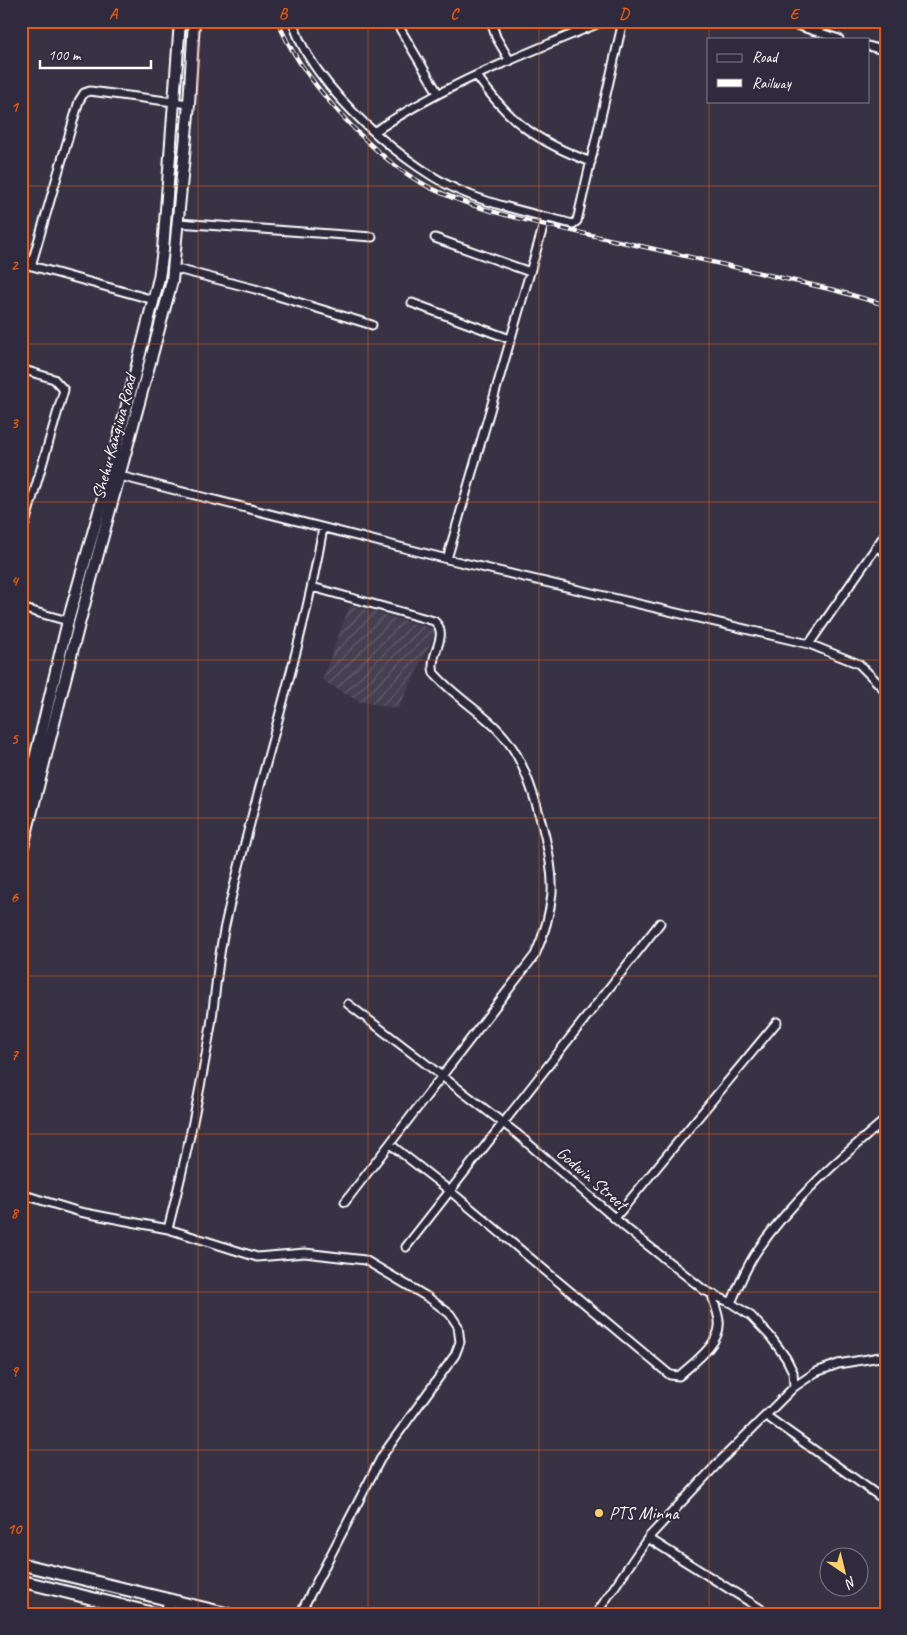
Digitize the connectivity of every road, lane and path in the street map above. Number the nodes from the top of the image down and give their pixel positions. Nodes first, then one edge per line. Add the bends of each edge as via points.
1 (180, 21) edge
2 (194, 21) edge
3 (293, 21) edge
4 (400, 21) edge
5 (491, 21) edge
6 (604, 21) edge
7 (623, 21) edge
8 (784, 21) edge
9 (837, 38) edge
10 (870, 46) edge
11 (886, 50) edge
12 (510, 61) junction
13 (477, 76) junction
14 (438, 93) junction
15 (174, 104) junction
16 (189, 104) junction
17 (374, 132) junction
18 (591, 162) junction
19 (546, 217) junction
20 (178, 223) junction
21 (372, 237) dead end
22 (435, 238) dead end
23 (21, 263) edge
24 (31, 266) junction
25 (174, 268) junction
26 (530, 272) junction
27 (154, 300) junction
28 (412, 302) dead end
29 (372, 324) dead end
30 (510, 339) junction
31 (21, 369) edge
32 (120, 476) junction
33 (323, 528) junction
34 (886, 533) edge
35 (21, 537) edge
36 (877, 546) junction
37 (886, 554) edge
38 (447, 559) junction
39 (312, 587) junction
40 (21, 608) edge
41 (68, 622) junction
42 (809, 644) junction
43 (886, 691) edge
44 (21, 816) edge
45 (21, 854) edge
46 (660, 922) dead end
47 (348, 1004) dead end
48 (777, 1022) dead end
49 (443, 1077) junction
50 (886, 1119) edge
51 (502, 1122) junction
52 (390, 1144) junction
53 (450, 1191) junction
54 (21, 1194) edge
55 (345, 1202) dead end
56 (615, 1218) junction
57 (168, 1229) junction
58 (406, 1247) dead end
59 (712, 1295) junction
60 (731, 1303) junction
61 (886, 1356) edge
62 (794, 1387) junction
63 (766, 1415) junction
64 (886, 1500) edge
65 (648, 1538) junction
66 (21, 1564) edge
67 (21, 1581) edge
68 (170, 1600) junction
69 (156, 1614) edge
70 (167, 1614) edge
71 (228, 1614) edge
72 (300, 1614) edge
73 (596, 1614) edge
74 (770, 1614) edge

1 - 15 main road, Shehu Kangiwa Road
2 - 16 main road, Shehu Kangiwa Road
3 - 17 street via 312,64
4 - 14 street via 400,27
5 - 12 street
6 - 12 street
7 - 18 street
8 - 9 street
10 - 11 street
12 - 13 street
13 - 14 street
13 - 18 street via 512,118 538,138
14 - 17 street
15 - 16 street
15 - 24 street via 90,91 84,93 79,100
15 - 27 main road, Shehu Kangiwa Road via 163,250
16 - 20 main road, Shehu Kangiwa Road
17 - 19 street via 418,168 469,195
18 - 19 street via 577,221 573,224
19 - 26 street
20 - 21 street
20 - 25 main road, Shehu Kangiwa Road
22 - 26 street
23 - 24 street
24 - 27 street
25 - 29 street
25 - 32 main road, Shehu Kangiwa Road
26 - 30 street
27 - 41 main road, Shehu Kangiwa Road
28 - 30 street
30 - 38 street
31 - 35 street via 54,379 64,390
32 - 33 street
32 - 45 main road, Shehu Kangiwa Road
33 - 38 street
33 - 39 street
34 - 36 street
36 - 37 street
36 - 42 street
38 - 42 street
39 - 49 street via 434,621 441,627 432,665 434,673 509,743 532,790 541,822 552,891 543,937 535,955
39 - 57 street via 225,923 211,1026 182,1177
40 - 41 street
41 - 44 main road, Shehu Kangiwa Road
42 - 43 street via 859,664
46 - 51 street
47 - 49 street, Godwin Street
48 - 56 street
49 - 51 street, Godwin Street
49 - 52 street
50 - 60 street via 801,1197 757,1251
51 - 53 street
51 - 56 street, Godwin Street
52 - 53 street
52 - 55 street
53 - 58 street
53 - 59 street via 670,1375 679,1376 715,1338 720,1324
54 - 57 street via 80,1212
56 - 59 street, Godwin Street
57 - 72 street via 257,1257 306,1253 365,1260 429,1298 450,1314 458,1326 460,1342 455,1356 382,1456
59 - 60 street, Godwin Street
60 - 62 street, Godwin Street via 751,1316 770,1336 793,1372
61 - 62 street via 838,1364 816,1372
62 - 63 street
63 - 64 street
63 - 65 street
65 - 73 street
65 - 74 street
66 - 68 main road
67 - 69 main road
68 - 70 main road
68 - 71 main road

